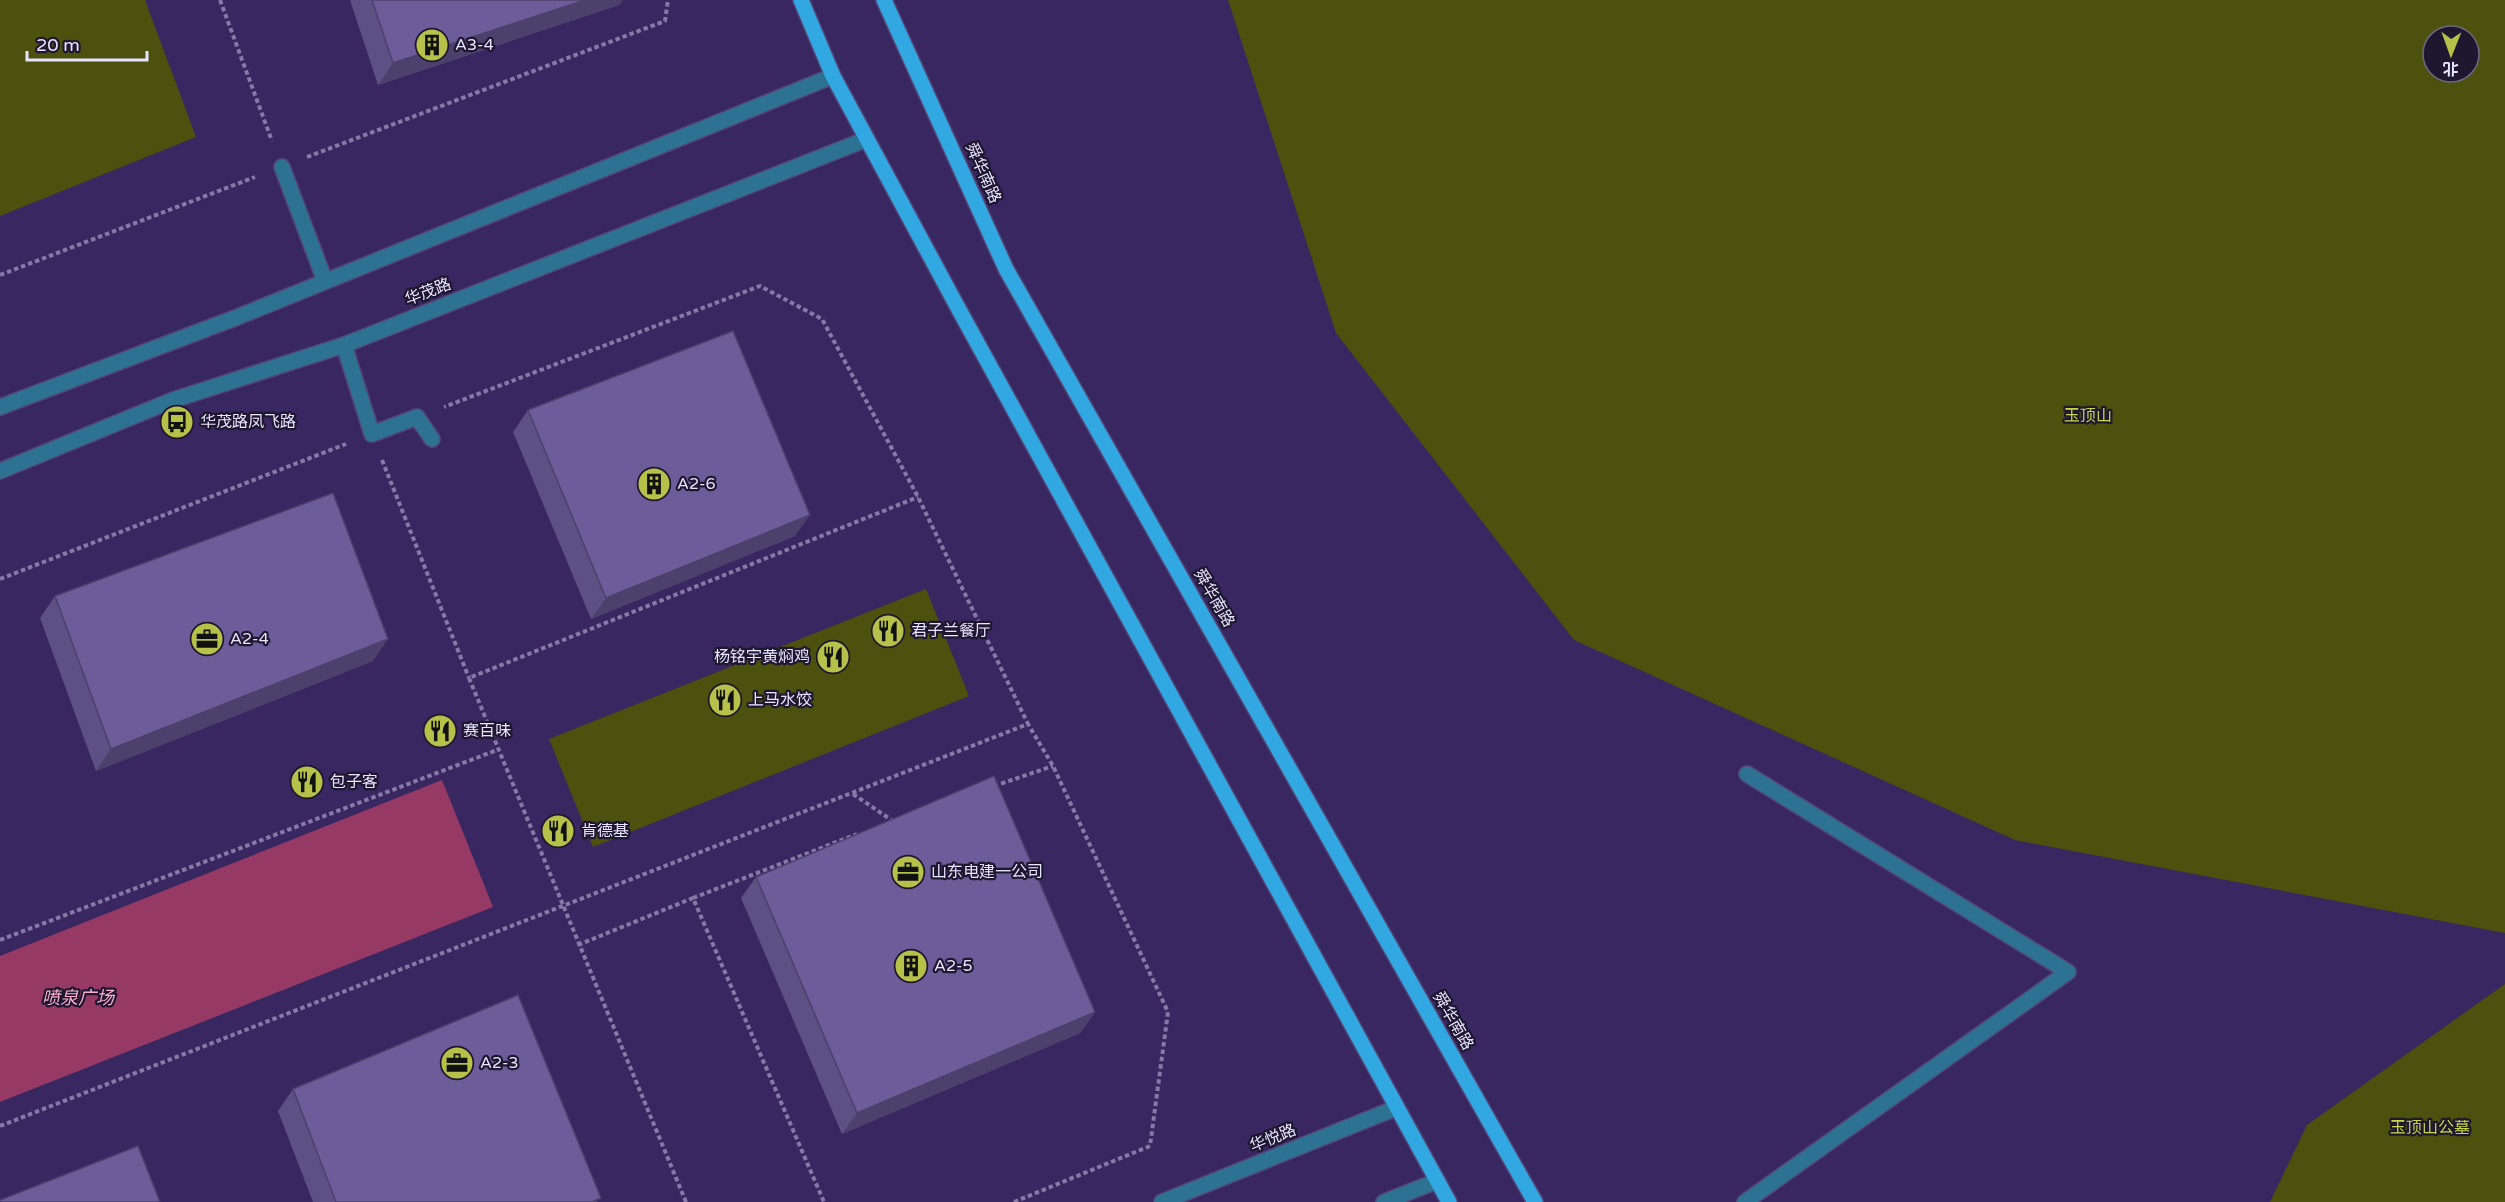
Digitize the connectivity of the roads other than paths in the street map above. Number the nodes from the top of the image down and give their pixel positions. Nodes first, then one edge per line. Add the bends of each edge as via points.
1 (801, 0) edge
2 (884, 0) edge
3 (833, 76) junction
4 (867, 139) junction
5 (282, 167) road end
6 (325, 281) junction
7 (344, 345) junction
8 (0, 407) edge
9 (432, 440) dead end
10 (0, 471) edge
11 (1747, 774) dead end
12 (1396, 1108) junction
13 (1437, 1181) junction
14 (1162, 1202) edge
15 (1384, 1202) edge
16 (1449, 1202) edge
17 (1535, 1202) edge
18 (1745, 1202) edge

1 - 3 main road
2 - 17 main road, 舜华南路 via 1006,268
3 - 4 main road
3 - 6 street
4 - 7 street, 华茂路
4 - 12 main road
5 - 6 street
6 - 8 street
7 - 9 street via 372,434 417,417
7 - 10 street, 华茂路 via 173,400
11 - 18 street via 2068,972
12 - 13 main road
12 - 14 street, 华悦路
13 - 15 street
13 - 16 main road

